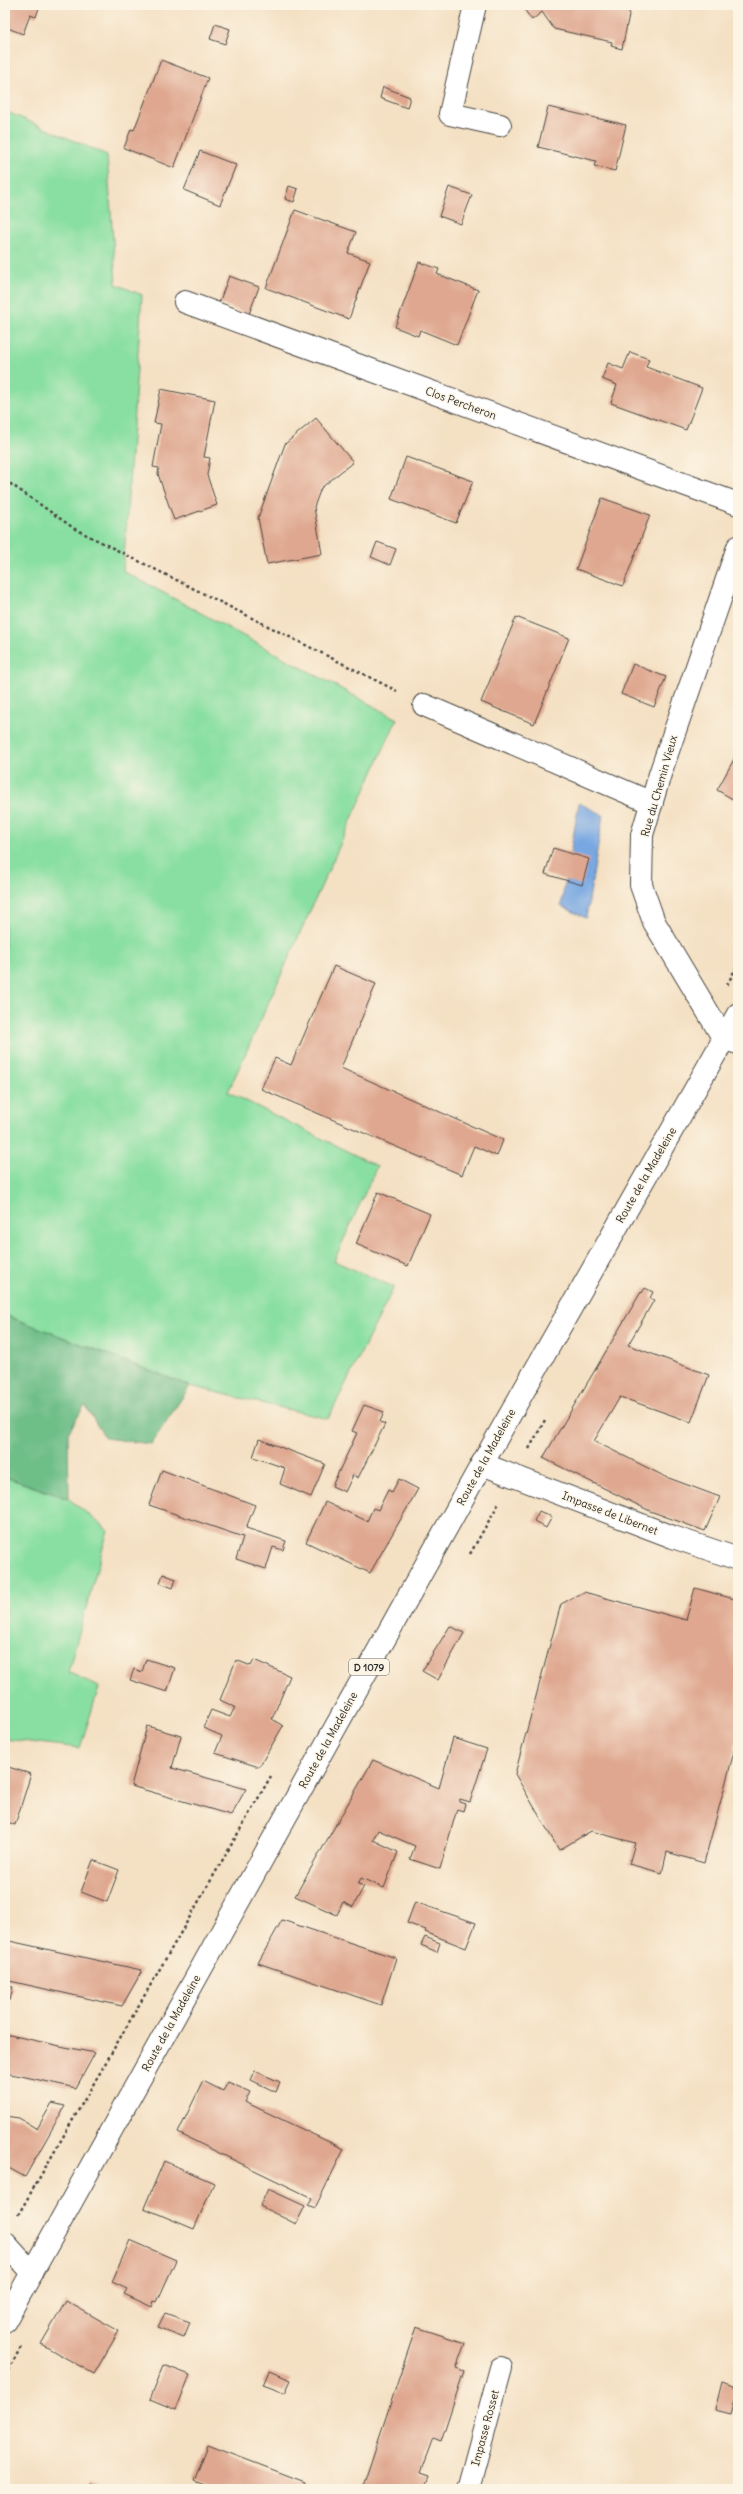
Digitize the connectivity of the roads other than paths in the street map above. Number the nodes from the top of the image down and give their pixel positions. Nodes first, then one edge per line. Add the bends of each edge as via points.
1 (475, 5) edge
2 (500, 125) dead end
3 (185, 302) dead end
4 (738, 504) edge
5 (738, 547) edge
6 (424, 704) road end
7 (652, 803) junction
8 (738, 1014) edge
9 (731, 1041) edge
10 (482, 1464) junction
11 (738, 1559) edge
12 (5, 2243) edge
13 (32, 2273) junction
14 (5, 2321) edge
15 (501, 2368) dead end
16 (468, 2489) edge

1 - 2 street via 450,114
3 - 4 street, Clos Percheron
5 - 7 street, Rue du Chemin Vieux
6 - 7 street
7 - 9 street, Rue du Chemin Vieux via 642,835 641,885 654,922
8 - 9 street, Route de la Madeleine / D 1079
9 - 10 street, Route de la Madeleine / D 1079
10 - 11 street, Impasse de Libernet
10 - 13 street, Route de la Madeleine / D 1079
12 - 13 street
13 - 14 street, Route de la Madeleine / D 1079
15 - 16 street, Impasse Rosset

